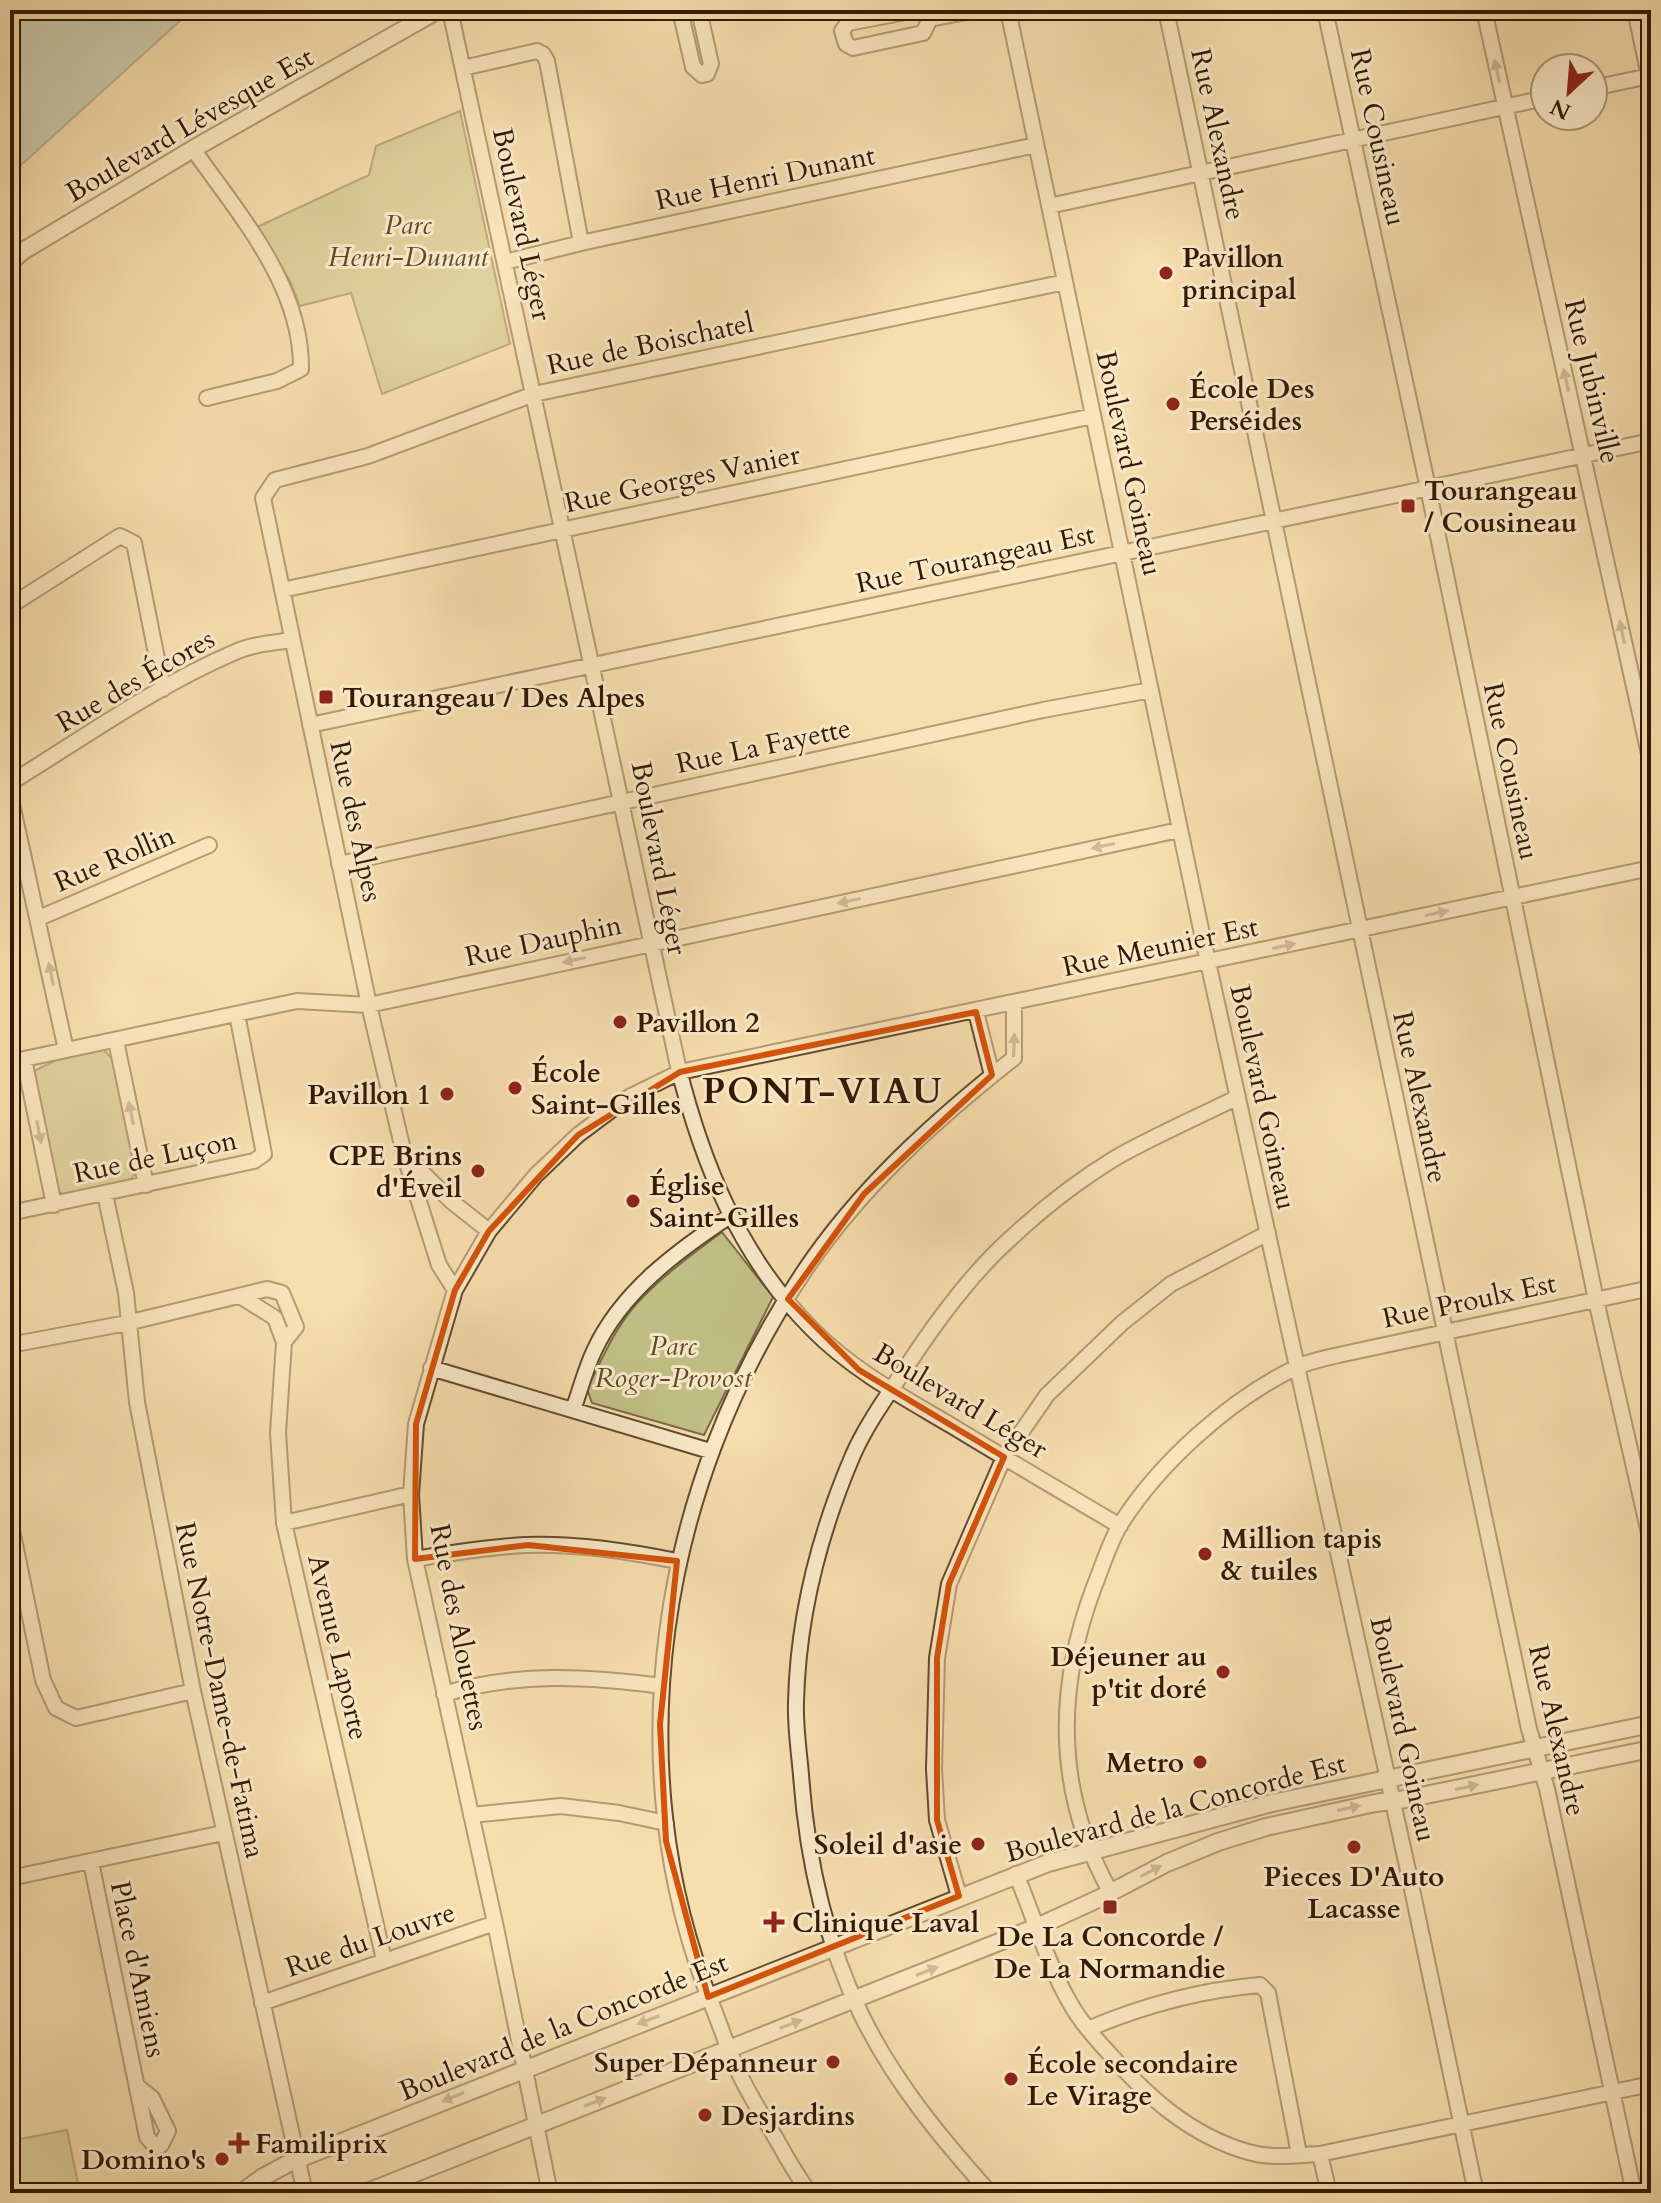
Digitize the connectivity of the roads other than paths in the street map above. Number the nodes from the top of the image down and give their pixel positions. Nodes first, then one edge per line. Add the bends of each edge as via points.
1 (438, 10) edge
2 (450, 10) edge
3 (680, 10) edge
4 (699, 10) edge
5 (916, 10) edge
6 (976, 10) edge
7 (1008, 10) edge
8 (1166, 10) edge
9 (1325, 10) edge
10 (1484, 10) edge
11 (926, 14) edge
12 (1641, 16) edge
13 (463, 68) junction
14 (1650, 80) edge
15 (1609, 86) edge
16 (1529, 102) edge
17 (1505, 107) junction
18 (1353, 140) junction
19 (1036, 145) junction
20 (193, 149) junction
21 (1201, 173) junction
22 (1049, 206) junction
23 (581, 243) junction
24 (10, 262) edge
25 (505, 262) junction
26 (1065, 282) junction
27 (534, 394) junction
28 (207, 398) dead end
29 (1093, 416) junction
30 (1651, 441) edge
31 (1583, 456) junction
32 (1428, 488) junction
33 (263, 498) joint
34 (1275, 521) junction
35 (563, 530) junction
36 (1122, 553) junction
37 (282, 590) junction
38 (10, 606) edge
39 (292, 640) junction
40 (593, 665) junction
41 (163, 689) junction
42 (1151, 690) junction
43 (310, 725) junction
44 (1651, 763) edge
45 (10, 783) edge
46 (10, 795) edge
47 (623, 802) junction
48 (1179, 830) junction
49 (209, 845) dead end
50 (339, 864) junction
51 (1651, 868) edge
52 (1512, 897) junction
53 (39, 918) junction
54 (1360, 930) junction
55 (650, 944) junction
56 (1208, 962) junction
57 (1014, 1003) junction
58 (369, 1005) junction
59 (976, 1012) junction
60 (237, 1014) junction
61 (116, 1041) junction
62 (66, 1050) junction
63 (17, 1060) edge
64 (680, 1072) junction
65 (992, 1075) junction
66 (1238, 1097) junction
67 (404, 1154) junction
68 (146, 1185) junction
69 (105, 1194) junction
70 (54, 1205) junction
71 (10, 1213) edge
72 (730, 1216) junction
73 (489, 1231) junction
74 (1268, 1233) junction
75 (1651, 1288) edge
76 (455, 1290) junction
77 (240, 1296) junction
78 (787, 1299) junction
79 (1596, 1300) junction
80 (127, 1323) junction
81 (1443, 1332) junction
82 (284, 1342) junction
83 (10, 1345) edge
84 (1298, 1366) junction
85 (431, 1368) junction
86 (891, 1391) junction
87 (573, 1410) junction
88 (710, 1451) junction
89 (1004, 1457) junction
90 (411, 1494) junction
91 (10, 1520) edge
92 (284, 1523) junction
93 (1120, 1526) junction
94 (1651, 1542) edge
95 (415, 1559) junction
96 (677, 1561) junction
97 (662, 1686) junction
98 (193, 1691) junction
99 (444, 1694) junction
100 (1651, 1724) edge
101 (1534, 1748) junction
102 (1651, 1749) edge
103 (1541, 1771) junction
104 (1388, 1778) junction
105 (1393, 1801) junction
106 (471, 1815) junction
107 (666, 1823) junction
108 (223, 1833) junction
109 (1090, 1851) junction
110 (91, 1862) junction
111 (1016, 1874) junction
112 (10, 1878) edge
113 (1111, 1893) junction
114 (959, 1896) junction
115 (495, 1923) junction
116 (1037, 1927) junction
117 (832, 1947) junction
118 (384, 1960) junction
119 (708, 1997) junction
120 (855, 1999) junction
121 (262, 2003) junction
122 (1088, 2029) junction
123 (728, 2049) junction
124 (525, 2068) junction
125 (1651, 2084) edge
126 (137, 2086) dead end
127 (1612, 2092) junction
128 (537, 2125) junction
129 (1461, 2125) junction
130 (1299, 2154) junction
131 (1320, 2154) junction
132 (299, 2159) junction
133 (241, 2193) edge
134 (305, 2193) edge
135 (365, 2193) edge
136 (550, 2193) edge
137 (810, 2193) edge
138 (990, 2193) edge
139 (1329, 2193) edge
140 (1476, 2193) edge
141 (1634, 2193) edge

1 - 20 street, Boulevard Lévesque Est
2 - 13 street, Boulevard Léger
3 - 4 street via 693,67 702,75 711,64
5 - 11 street via 848,23 842,31 846,44 853,48 923,33
6 - 11 street
7 - 19 street, Boulevard Goineau
8 - 21 street, Rue Alexandre
9 - 18 street, Rue Cousineau
17 -> 10 street, Rue Jubinville
12 - 14 street
13 - 23 street via 543,54
13 - 25 street, Boulevard Léger
14 - 15 street
16 - 17 street
17 - 18 street
31 -> 17 street, Rue Jubinville
18 - 21 street
18 - 32 street, Rue Cousineau
19 - 22 street, Boulevard Goineau
19 - 23 street, Rue Henri Dunant
20 - 24 street, Boulevard Lévesque Est
20 - 28 street via 284,290 301,350 301,369 277,381
21 - 22 street
21 - 34 street, Rue Alexandre
22 - 26 street, Boulevard Goineau
23 - 25 street, Rue Henri Dunant
25 - 27 street, Boulevard Léger
26 - 27 street, Rue de Boischatel
26 - 29 street, Boulevard Goineau
27 - 33 street, Rue de Boischatel via 368,456 275,480
27 - 35 street, Boulevard Léger
29 - 35 street, Rue Georges Vanier
29 - 36 street, Boulevard Goineau
30 - 31 street, Rue Tourangeau Est
31 - 32 street, Rue Tourangeau Est
44 -> 31 street, Rue Jubinville
32 - 34 street, Rue Tourangeau Est
32 - 52 street, Rue Cousineau
33 - 37 street, Rue des Alpes
34 - 36 street, Rue Tourangeau Est
34 - 54 street, Rue Alexandre
35 - 37 street, Rue Georges Vanier
35 - 40 street, Boulevard Léger
36 - 40 street, Rue Tourangeau Est
36 - 42 street, Boulevard Goineau
37 - 39 street, Rue des Alpes
38 - 41 street via 120,536 134,543
39 - 41 street, Rue des Écores via 234,652
39 - 43 street, Rue des Alpes
40 - 43 street, Rue Tourangeau Est
40 - 47 street, Boulevard Léger
41 - 45 street, Rue des Écores
42 - 47 street, Rue La Fayette
42 - 48 street, Boulevard Goineau
43 - 50 street, Rue des Alpes
46 - 53 street
47 - 50 street, Rue La Fayette
47 - 55 street, Boulevard Léger
48 -> 55 street, Rue Dauphin
48 - 56 street, Boulevard Goineau
49 - 53 street, Rue Rollin
50 - 58 street, Rue des Alpes
51 - 52 street, Rue Meunier Est
54 -> 52 street, Rue Meunier Est
52 - 79 street, Rue Cousineau
62 -> 53 street
56 -> 54 street, Rue Meunier Est
54 - 81 street, Rue Alexandre
55 -> 58 street, Rue Dauphin
55 - 64 street, Boulevard Léger
56 - 57 street, Rue Meunier Est
56 - 66 street, Boulevard Goineau
57 - 59 street, Rue Meunier Est
65 -> 57 street via 1014,1058
58 - 60 street, Rue Dauphin via 297,1001
58 - 67 street, Rue des Alpes
59 - 64 street, Rue Meunier Est
59 - 65 street
60 - 61 street, Rue Dauphin
60 - 68 street, Rue de Luçon via 264,1154 254,1161
61 - 62 street, Rue Dauphin
68 -> 61 street
62 - 63 street, Rue Dauphin
63 -> 70 street
64 - 72 street, Boulevard Léger via 709,1169
64 - 73 street, Rue des Alouettes via 629,1097 578,1135
65 - 78 street via 864,1194
66 - 74 street, Boulevard Goineau
66 - 86 street via 1118,1157 1008,1240 935,1324
67 - 73 street
67 - 76 street, Rue des Alpes via 439,1265
68 - 69 street, Rue de Luçon
69 - 70 street, Rue de Luçon
69 - 80 street, Rue Notre-Dame-de-Fatima via 126,1293
70 - 71 street, Rue de Luçon
72 - 78 street, Boulevard Léger
72 - 87 street via 683,1246 620,1311 594,1349
73 - 76 street, Rue des Alouettes
74 - 84 street, Boulevard Goineau
74 - 89 street via 1171,1284 1122,1323 1047,1395
75 - 79 street, Rue Proulx Est
76 - 85 street, Rue des Alouettes
77 - 80 street, Avenue Laporte
77 - 82 street via 275,1318
77 - 82 street, Avenue Laporte via 267,1289 282,1293 296,1327
78 - 86 street, Boulevard Léger via 811,1329
78 - 88 street via 744,1374
79 - 81 street, Rue Proulx Est
79 - 94 street, Rue Cousineau
80 - 83 street, Avenue Laporte
80 - 98 street, Rue Notre-Dame-de-Fatima via 137,1402
81 - 84 street, Rue Proulx Est
81 - 101 street, Rue Alexandre
82 - 92 street, Avenue Laporte via 278,1433
84 - 93 street, Rue Proulx Est via 1259,1388 1182,1450
84 - 104 street, Boulevard Goineau
85 - 87 street
85 - 90 street, Rue des Alouettes via 416,1424
86 - 89 street, Boulevard Léger
86 - 117 street via 855,1451 835,1502 811,1583 800,1650 796,1704 805,1830
87 - 88 street
88 - 96 street
89 - 93 street, Boulevard Léger
89 - 114 street via 949,1584 937,1658 937,1820
90 - 92 street
90 - 95 street, Rue des Alouettes
91 - 98 street via 43,1680 56,1708 76,1718
92 - 118 street, Avenue Laporte
93 - 109 street, Rue Proulx Est via 1089,1600 1067,1697 1066,1746
95 - 96 street via 528,1545 632,1552
95 - 99 street, Rue des Alouettes
96 - 97 street
97 - 99 street via 538,1677 483,1682
97 - 107 street
98 - 108 street, Rue Notre-Dame-de-Fatima
99 - 106 street, Rue des Alouettes
100 - 101 street, Boulevard de la Concorde Est
101 - 103 street, Rue Alexandre
101 - 104 street, Boulevard de la Concorde Est
102 - 103 street, Boulevard de la Concorde Est
105 -> 103 street, Boulevard de la Concorde Est
103 - 127 street, Rue Alexandre
104 - 105 street, Boulevard Goineau
104 - 109 street, Boulevard de la Concorde Est
113 -> 105 street, Boulevard de la Concorde Est via 1218,1842
105 - 129 street, Boulevard Goineau
106 - 107 street via 561,1806
106 - 115 street, Rue des Alouettes
107 - 119 street via 690,1945
108 - 110 street
108 - 121 street, Rue Notre-Dame-de-Fatima
109 - 111 street, Boulevard de la Concorde Est
109 - 113 street, Rue Proulx Est
110 - 112 street
110 - 126 street, Place d'Amiens
111 - 114 street, Boulevard de la Concorde Est
111 - 116 street
113 - 116 street, Boulevard de la Concorde Est
114 - 117 street, Boulevard de la Concorde Est
115 - 118 street, Rue du Louvre
115 - 124 street, Rue des Alouettes
120 -> 116 street, Boulevard de la Concorde Est
116 - 122 street via 1062,1988
117 - 119 street, Boulevard de la Concorde Est
117 - 120 street
118 - 121 street, Rue du Louvre
119 - 123 street
119 -> 124 street, Boulevard de la Concorde Est
123 -> 120 street, Boulevard de la Concorde Est
120 - 138 street via 897,2077 935,2131
121 - 132 street, Rue Notre-Dame-de-Fatima
122 - 130 street via 1135,2083 1200,2133 1250,2153
122 - 130 street via 1158,2004 1260,1985 1268,1993
128 -> 123 street, Boulevard de la Concorde Est
123 - 137 street via 763,2119
124 - 128 street, Rue des Alouettes
124 -> 132 street, Boulevard de la Concorde Est
125 - 127 street
127 - 129 street
127 - 141 street, Rue Alexandre
128 - 135 street, Boulevard de la Concorde Est
128 - 136 street, Rue des Alouettes
129 - 131 street
129 - 140 street, Boulevard Goineau
130 - 131 street
131 - 139 street
132 - 133 street, Boulevard de la Concorde Est
132 - 134 street, Rue Notre-Dame-de-Fatima

